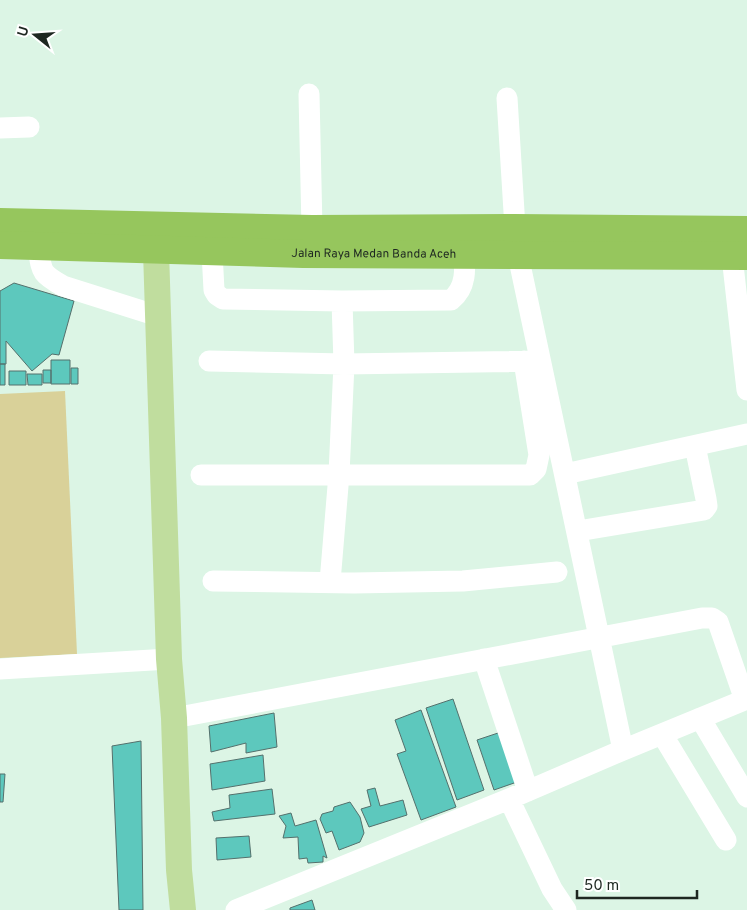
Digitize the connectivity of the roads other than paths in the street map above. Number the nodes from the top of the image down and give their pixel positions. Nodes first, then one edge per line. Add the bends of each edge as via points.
1 (309, 94) dead end
2 (507, 98) dead end
3 (29, 127) dead end
4 (0, 128) edge
5 (0, 222) edge
6 (515, 228) junction
7 (312, 229) junction
8 (747, 230) edge
9 (38, 236) junction
10 (463, 241) junction
11 (0, 245) edge
12 (156, 251) junction
13 (212, 252) junction
14 (518, 255) junction
15 (739, 256) edge
16 (342, 301) junction
17 (158, 316) junction
18 (532, 361) junction
19 (208, 362) dead end
20 (344, 364) junction
21 (747, 390) edge
22 (747, 434) edge
23 (695, 446) junction
24 (339, 474) junction
25 (565, 474) junction
26 (201, 475) dead end
27 (578, 531) junction
28 (557, 572) dead end
29 (213, 581) dead end
30 (330, 582) junction
31 (599, 637) junction
32 (169, 659) junction
33 (484, 659) junction
34 (0, 669) edge
35 (746, 700) edge
36 (174, 718) junction
37 (700, 718) junction
38 (662, 734) junction
39 (622, 750) junction
40 (518, 795) junction
41 (747, 797) edge
42 (726, 840) dead end
43 (183, 910) edge
44 (236, 910) edge
45 (566, 910) edge

1 - 7 street
2 - 6 street
3 - 4 street
5 - 9 highway, Jalan Raya Medan Banda Aceh
6 - 8 highway, Jalan Raya Medan Banda Aceh
6 - 10 highway, Jalan Raya Medan Banda Aceh
7 - 9 highway, Jalan Raya Medan Banda Aceh
7 - 10 highway, Jalan Raya Medan Banda Aceh
9 - 11 highway, Jalan Raya Medan Banda Aceh
9 - 12 highway, Jalan Raya Medan Banda Aceh
9 - 17 street via 42,271 57,283
10 - 13 highway, Jalan Raya Medan Banda Aceh via 303,254
10 - 14 highway, Jalan Raya Medan Banda Aceh
10 - 16 street via 463,283 451,300
12 - 13 highway, Jalan Raya Medan Banda Aceh
12 - 17 main road
13 - 16 street via 214,290 224,299
14 - 15 highway, Jalan Raya Medan Banda Aceh
14 - 18 street
15 - 21 street
16 - 20 street
17 - 32 main road
18 - 20 street
18 - 24 street via 539,455 536,469 530,475
18 - 25 street
19 - 20 street
20 - 24 street
22 - 23 street
23 - 25 street
23 - 27 street via 707,506 704,510
24 - 26 street
24 - 30 street
25 - 27 street
27 - 31 street
28 - 30 street via 463,581
29 - 30 street
31 - 33 street
31 - 35 street via 712,618 718,622
31 - 39 street
32 - 34 street
32 - 36 main road
33 - 36 street
33 - 40 street
35 - 37 street
36 - 43 main road
37 - 38 street
37 - 41 street
38 - 39 street
38 - 42 street
39 - 40 street
40 - 44 street
40 - 45 street via 552,889

